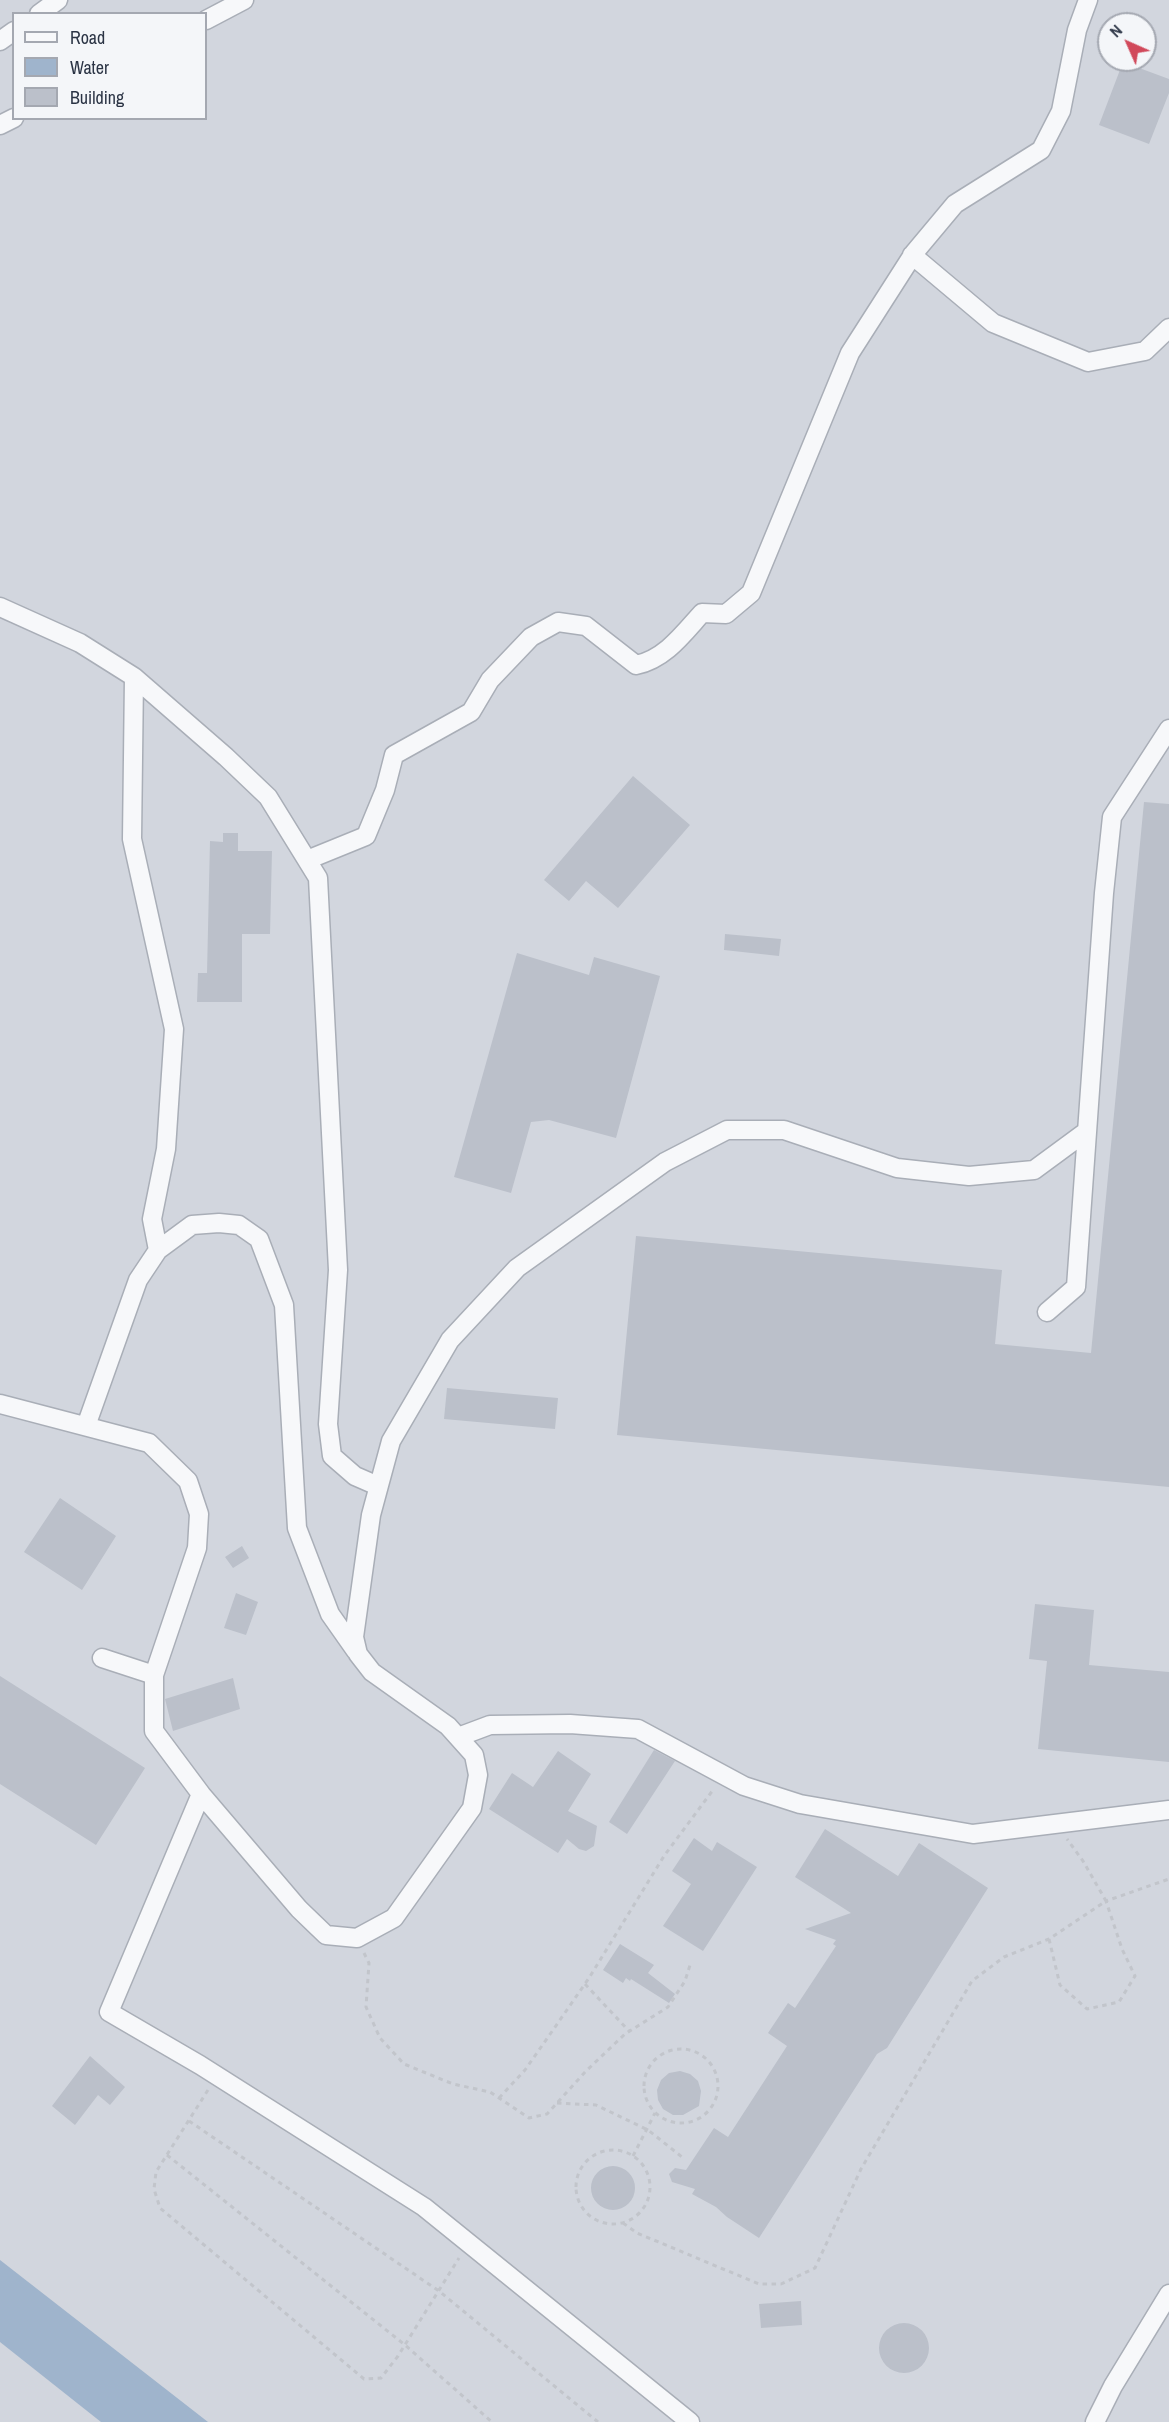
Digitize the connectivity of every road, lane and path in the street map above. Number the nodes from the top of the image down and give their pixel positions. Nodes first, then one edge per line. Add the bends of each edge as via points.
1 (58, 0) edge
2 (244, 0) edge
3 (1088, 0) edge
4 (42, 12) edge
5 (207, 19) edge
6 (912, 255) junction
7 (1169, 328) edge
8 (0, 608) edge
9 (134, 677) junction
10 (1169, 729) edge
11 (307, 860) junction
12 (1087, 1131) junction
13 (158, 1250) junction
14 (1047, 1312) dead end
15 (0, 1404) edge
16 (86, 1426) junction
17 (378, 1486) junction
18 (358, 1654) junction
19 (102, 1658) dead end
20 (154, 1675) junction
21 (458, 1737) junction
22 (724, 1775) junction
23 (201, 1794) junction
24 (1169, 1810) edge
25 (1057, 1825) junction
26 (1169, 1879) edge
27 (1106, 1901) junction
28 (357, 1938) junction
29 (1049, 1939) junction
30 (691, 1962) dead end
31 (585, 1984) junction
32 (629, 2031) junction
33 (217, 2075) junction
34 (499, 2098) junction
35 (557, 2103) junction
36 (656, 2113) junction
37 (189, 2121) junction
38 (648, 2130) junction
39 (167, 2155) junction
40 (633, 2156) junction
41 (682, 2157) dead end
42 (623, 2223) junction
43 (468, 2243) junction
44 (439, 2291) junction
45 (1169, 2294) edge
46 (405, 2345) junction
47 (492, 2422) edge
48 (598, 2422) edge
49 (690, 2422) edge
50 (1095, 2422) edge

1 - 4 street
2 - 5 street
3 - 6 street via 1077,30 1061,111 1041,150 955,204
6 - 7 street via 993,323 1088,362 1145,351
6 - 11 street via 850,353 751,593 726,614 702,613 680,639 652,662 636,665 586,626 558,622 531,637 490,680 471,712 394,755 366,836
8 - 9 street via 80,643
9 - 11 street via 268,797
9 - 13 street via 132,839 174,1029 166,1149 152,1219
10 - 12 street via 1112,817
11 - 17 street via 318,878 338,1270 328,1424 332,1456 355,1476
12 - 14 street via 1076,1287
12 - 17 street via 1034,1170 969,1176 897,1168 784,1130 727,1130 665,1162 517,1268 450,1340 391,1442
13 - 16 street via 138,1280
13 - 18 street via 192,1225 219,1222 239,1225 259,1239 284,1305 297,1528 330,1614
15 - 16 street
16 - 20 street via 149,1443 188,1481 199,1514 197,1548
17 - 18 street via 354,1637
18 - 21 street via 372,1672
19 - 20 street
20 - 23 street via 154,1731
21 - 22 street via 490,1725 570,1724 638,1729
21 - 28 street via 474,1755 478,1775 472,1808 394,1918
22 - 25 street via 744,1786 800,1804 973,1834
22 - 31 path via 664,1856
23 - 28 street via 326,1935
23 - 33 street via 109,2012
24 - 25 street
25 - 27 path
26 - 27 path
27 - 29 path
27 - 29 path via 1135,1976 1119,2002 1087,2009 1060,1985
28 - 34 path via 369,1963 366,2007 380,2038 404,2064
29 - 42 path via 1004,1957 972,1981 861,2169 815,2268 781,2284 759,2284 637,2233
30 - 32 path via 685,1981 668,2007
31 - 32 path
31 - 34 path via 525,2070
32 - 35 path
33 - 37 path
33 - 43 street via 424,2207
34 - 35 path via 529,2118 547,2114
35 - 38 path via 596,2105
36 - 36 path via 666,2120 690,2121 710,2108 718,2085 710,2062 690,2049 677,2049 656,2058 648,2068 644,2085 648,2103
36 - 38 path
37 - 39 path
37 - 44 path
38 - 40 path
38 - 41 path
39 - 46 path
39 - 46 path via 156,2172 154,2189 160,2208 364,2379 381,2378
40 - 42 path via 645,2169 650,2186 643,2209
40 - 42 path via 622,2151 598,2153 581,2169 577,2181 577,2193 588,2214 598,2221
43 - 44 path
43 - 49 street
44 - 46 path
44 - 48 path
45 - 50 street
46 - 47 path

